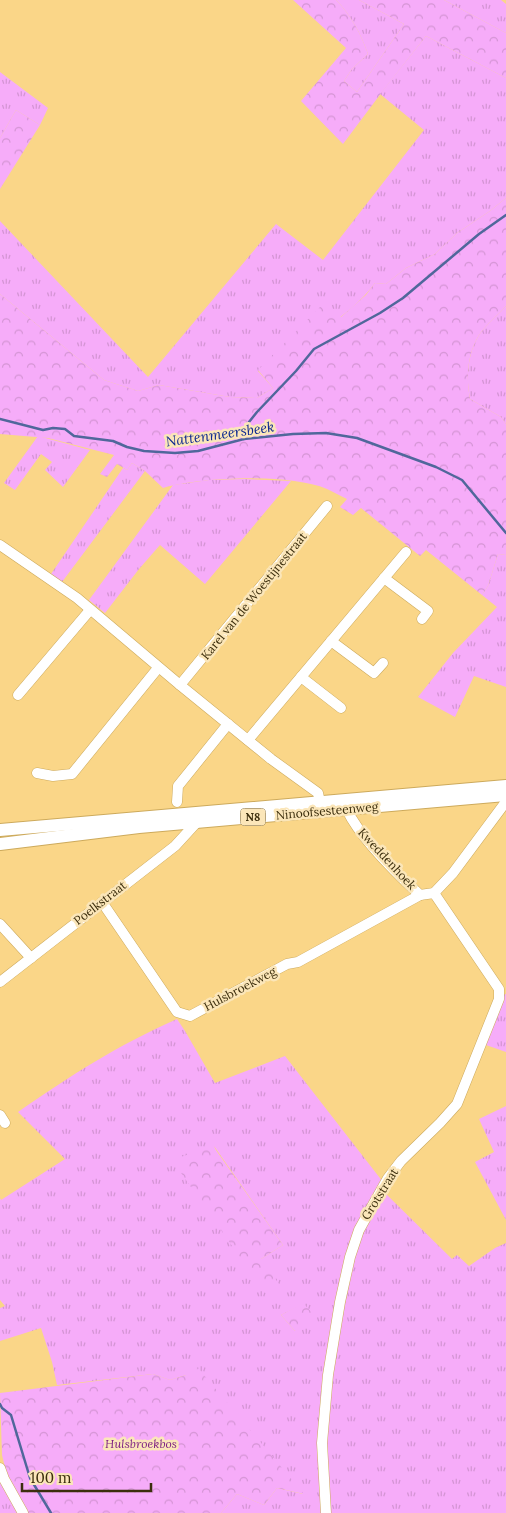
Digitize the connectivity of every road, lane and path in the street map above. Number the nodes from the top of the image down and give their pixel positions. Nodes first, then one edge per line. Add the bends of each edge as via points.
1 (327, 506) dead end
2 (0, 545) edge
3 (406, 552) dead end
4 (384, 578) junction
5 (90, 610) junction
6 (422, 619) dead end
7 (331, 641) junction
8 (383, 662) dead end
9 (158, 668) junction
10 (301, 677) junction
11 (180, 685) junction
12 (18, 696) dead end
13 (341, 708) dead end
14 (228, 724) junction
15 (248, 740) junction
16 (37, 773) dead end
17 (506, 786) edge
18 (506, 796) edge
19 (177, 802) dead end
20 (320, 802) junction
21 (346, 810) junction
22 (197, 822) junction
23 (0, 830) edge
24 (0, 844) edge
25 (434, 893) junction
26 (420, 894) junction
27 (102, 902) junction
28 (0, 924) edge
29 (31, 958) junction
30 (0, 982) edge
31 (0, 1468) edge
32 (23, 1513) edge
33 (326, 1513) edge

1 - 11 street, Karel van de Woestijnestraat
2 - 5 street, Ninoofsesteenweg
3 - 4 street
4 - 6 street via 428,611
4 - 7 street
5 - 9 street, Ninoofsesteenweg
5 - 12 street
7 - 8 street via 374,673
7 - 10 street
9 - 11 street, Ninoofsesteenweg
9 - 16 street via 72,774 53,776
10 - 13 street
10 - 15 street
11 - 14 street, Ninoofsesteenweg
14 - 15 street, Ninoofsesteenweg
14 - 19 street via 178,786
15 - 20 street, Ninoofsesteenweg via 318,793
17 - 20 main road, Ninoofsesteenweg / N8
18 - 21 main road, Ninoofsesteenweg / N8
18 - 25 street, Kweddenhoek via 476,843
20 - 23 main road, Ninoofsesteenweg / N8
21 - 22 main road, Ninoofsesteenweg / N8
21 - 26 street, Kweddenhoek via 359,830
22 - 24 main road, Ninoofsesteenweg / N8
22 - 27 street, Poelkstraat via 175,846
25 - 26 street, Kweddenhoek
25 - 33 street, Grotstraat via 499,989 499,999 457,1104 388,1178 359,1230 340,1302 328,1375 322,1443
26 - 27 street, Hulsbroekweg via 298,962 287,964 190,1016 177,1012
27 - 29 street, Poelkstraat
28 - 29 street
29 - 30 street, Poelkstraat
31 - 32 street

